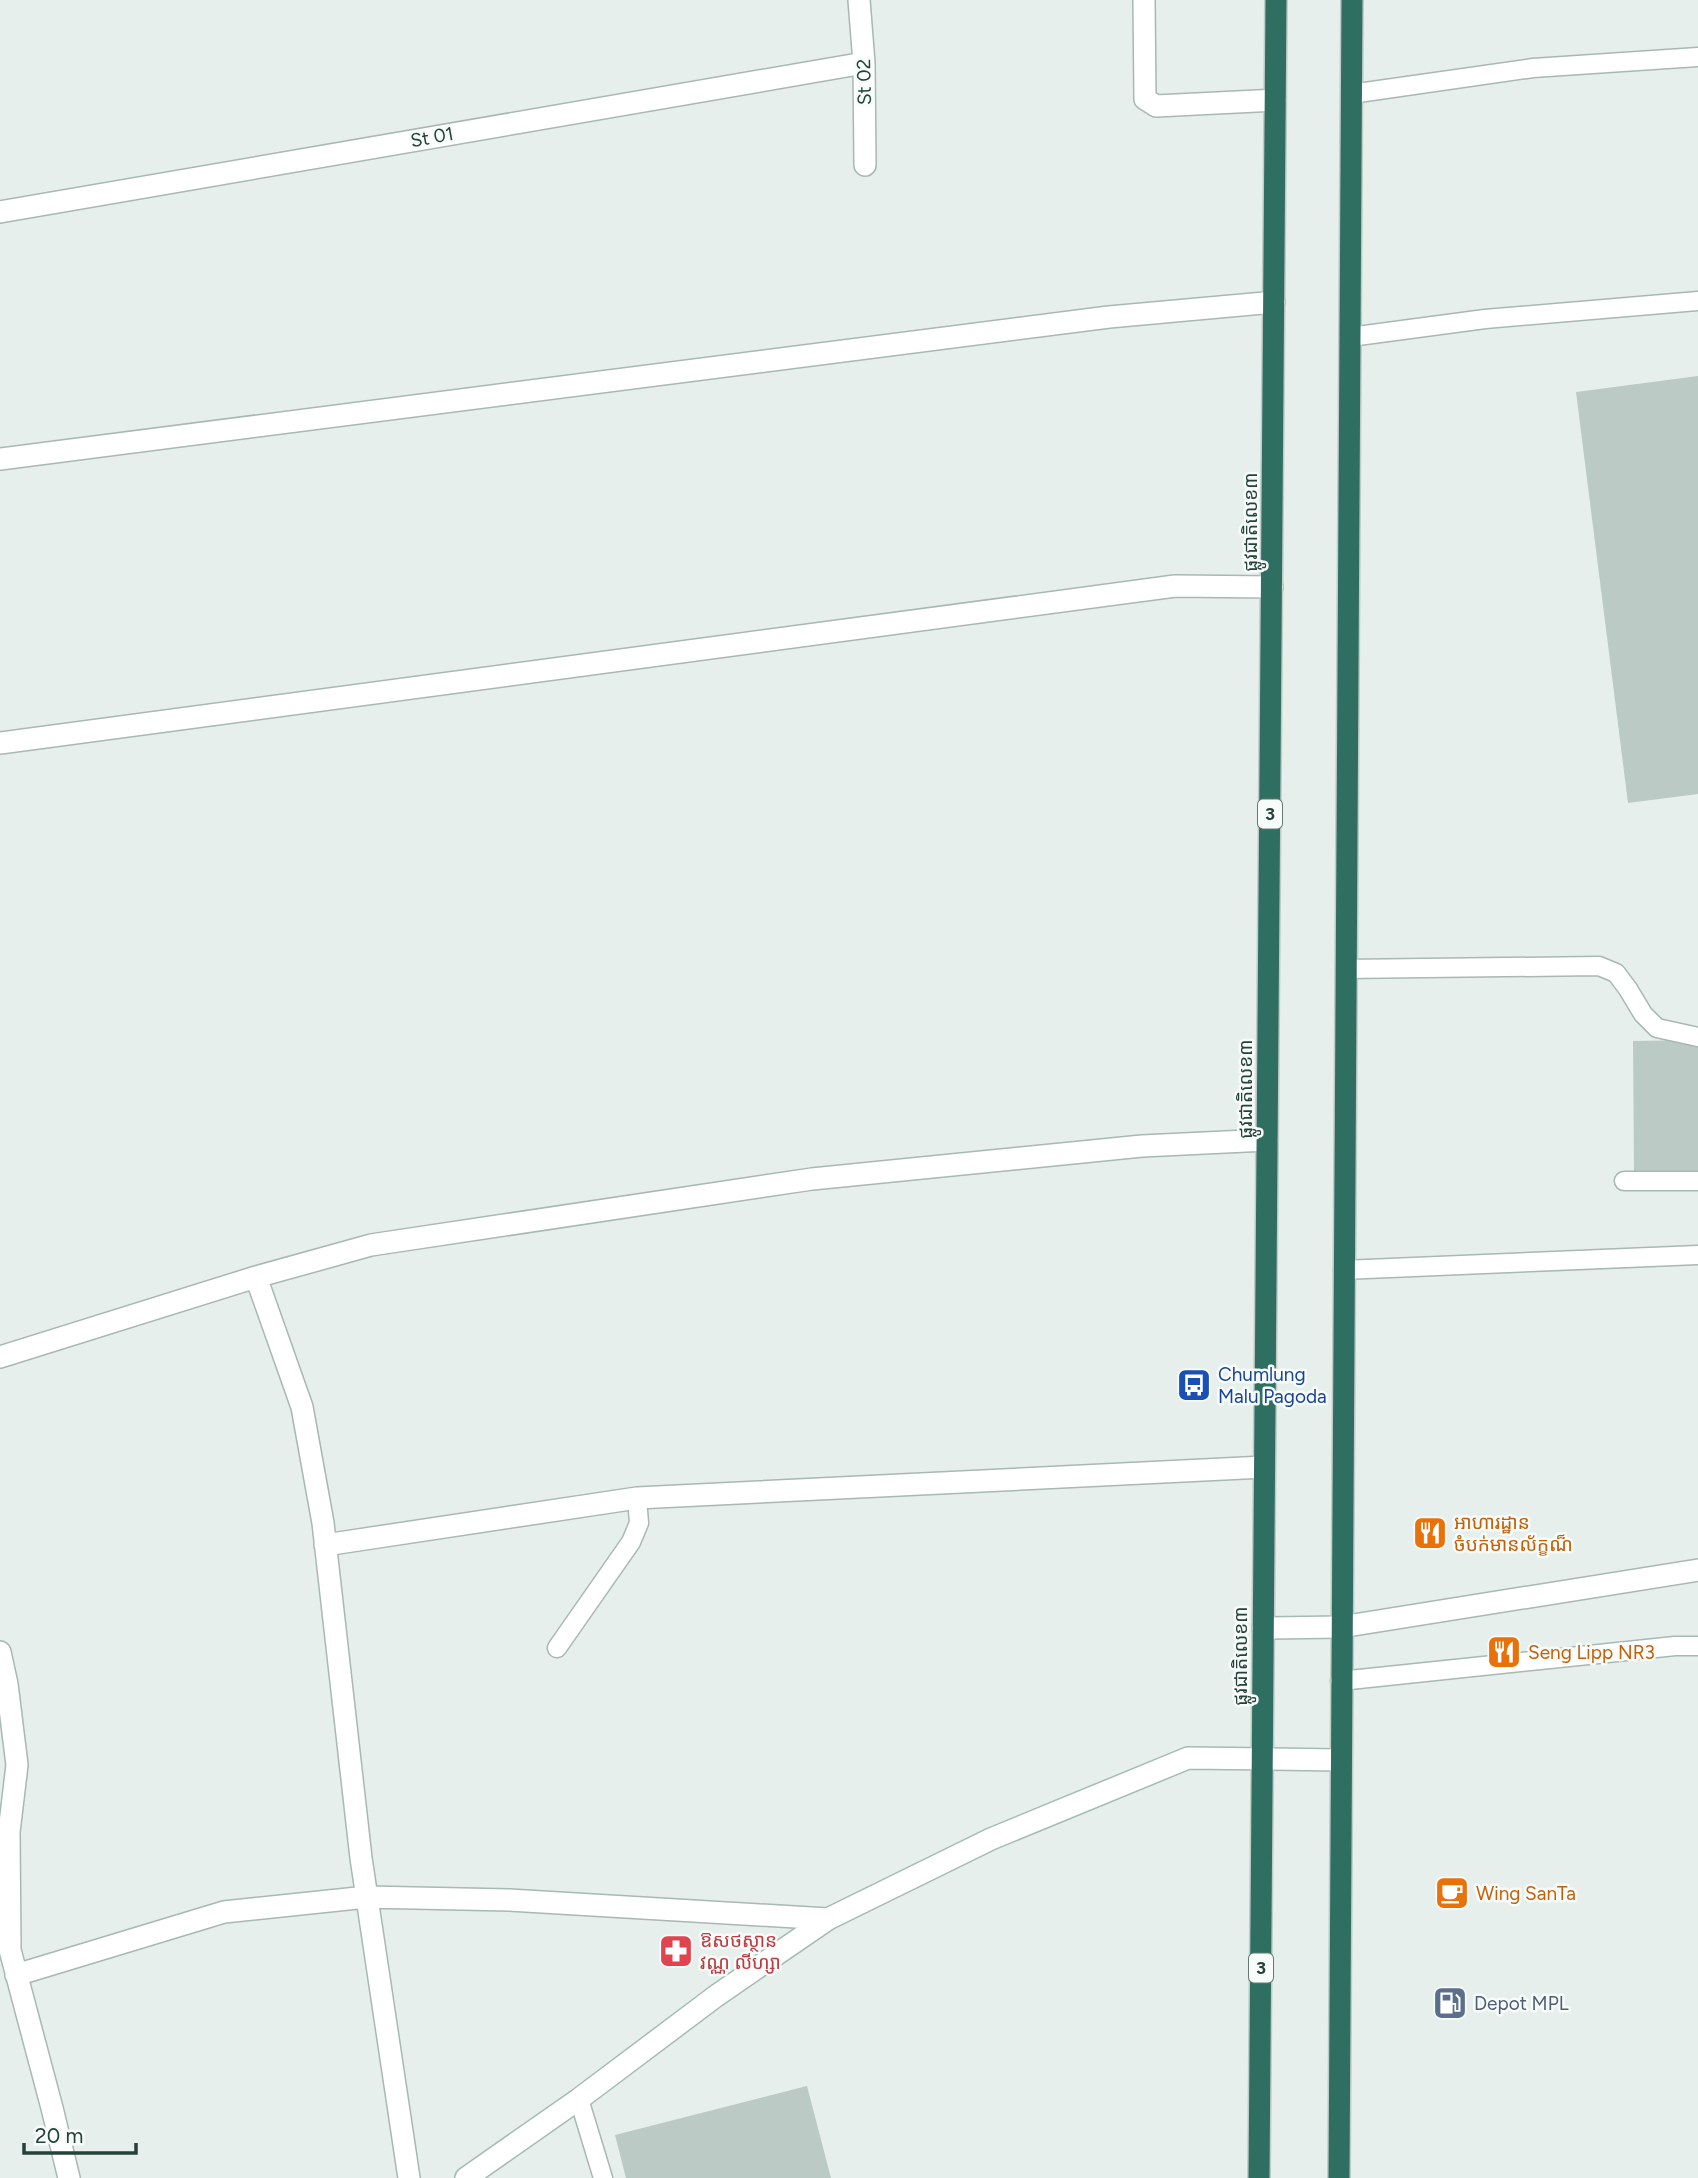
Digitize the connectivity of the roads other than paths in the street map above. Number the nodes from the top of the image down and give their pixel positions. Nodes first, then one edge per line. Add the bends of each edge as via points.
1 (859, 0) edge
2 (1144, 0) edge
3 (1276, 0) edge
4 (1352, 0) edge
5 (1698, 57) edge
6 (864, 63) junction
7 (1351, 93) junction
8 (1275, 100) junction
9 (865, 164) dead end
10 (0, 212) edge
11 (1698, 301) edge
12 (1273, 302) junction
13 (1350, 337) junction
14 (0, 458) edge
15 (1272, 587) junction
16 (0, 743) edge
17 (1345, 969) junction
18 (1698, 1037) edge
19 (1267, 1140) junction
20 (1624, 1181) dead end
21 (1698, 1181) edge
22 (1698, 1255) edge
23 (1343, 1270) junction
24 (256, 1277) junction
25 (0, 1357) edge
26 (1264, 1467) junction
27 (637, 1498) junction
28 (325, 1545) junction
29 (1698, 1570) edge
30 (1263, 1628) junction
31 (1341, 1628) junction
32 (1698, 1646) edge
33 (556, 1648) dead end
34 (0, 1652) edge
35 (1340, 1681) junction
36 (4, 1685) edge
37 (1263, 1759) junction
38 (1340, 1759) junction
39 (367, 1896) junction
40 (828, 1919) junction
41 (16, 1975) junction
42 (579, 2099) junction
43 (69, 2178) edge
44 (410, 2178) edge
45 (466, 2178) edge
46 (603, 2178) edge
47 (1259, 2178) edge
48 (1339, 2178) edge

1 - 6 street, St 02
2 - 8 street via 1144,99 1156,106
3 - 8 highway, ផ្លូវជាតិលេខ៣ / 3
4 - 7 highway
5 - 7 lane via 1533,68
6 - 9 street, St 02
6 - 10 street, St 01
7 - 13 highway
8 - 12 highway, ផ្លូវជាតិលេខ៣ / 3
11 - 13 lane via 1485,319
12 - 14 street via 1109,317
12 - 15 highway, ផ្លូវជាតិលេខ៣ / 3
13 - 17 highway
15 - 16 street via 1174,586
15 - 19 highway, ផ្លូវជាតិលេខ៣ / 3
17 - 18 lane via 1599,966 1616,973 1657,1028
17 - 23 highway
19 - 24 street via 1142,1146 813,1179 372,1245
19 - 26 highway, ផ្លូវជាតិលេខ៣ / 3
20 - 21 lane
22 - 23 lane
23 - 31 highway
24 - 25 street
24 - 28 street via 302,1407
26 - 27 street
26 - 30 highway, ផ្លូវជាតិលេខ៣ / 3
27 - 28 street
27 - 33 lane via 639,1523 631,1542
28 - 39 street
29 - 31 street
30 - 31 street
30 - 37 highway, ផ្លូវជាតិលេខ៣ / 3
31 - 35 highway
32 - 35 lane
34 - 36 street
35 - 38 highway
36 - 41 street via 17,1766 9,1832 9,1951
37 - 38 street
37 - 40 street via 1188,1758 991,1839
37 - 47 highway, ផ្លូវជាតិលេខ៣ / 3
38 - 48 highway
39 - 40 street
39 - 41 street via 224,1912
39 - 44 street
40 - 42 street
41 - 43 street
42 - 45 street
42 - 46 lane

